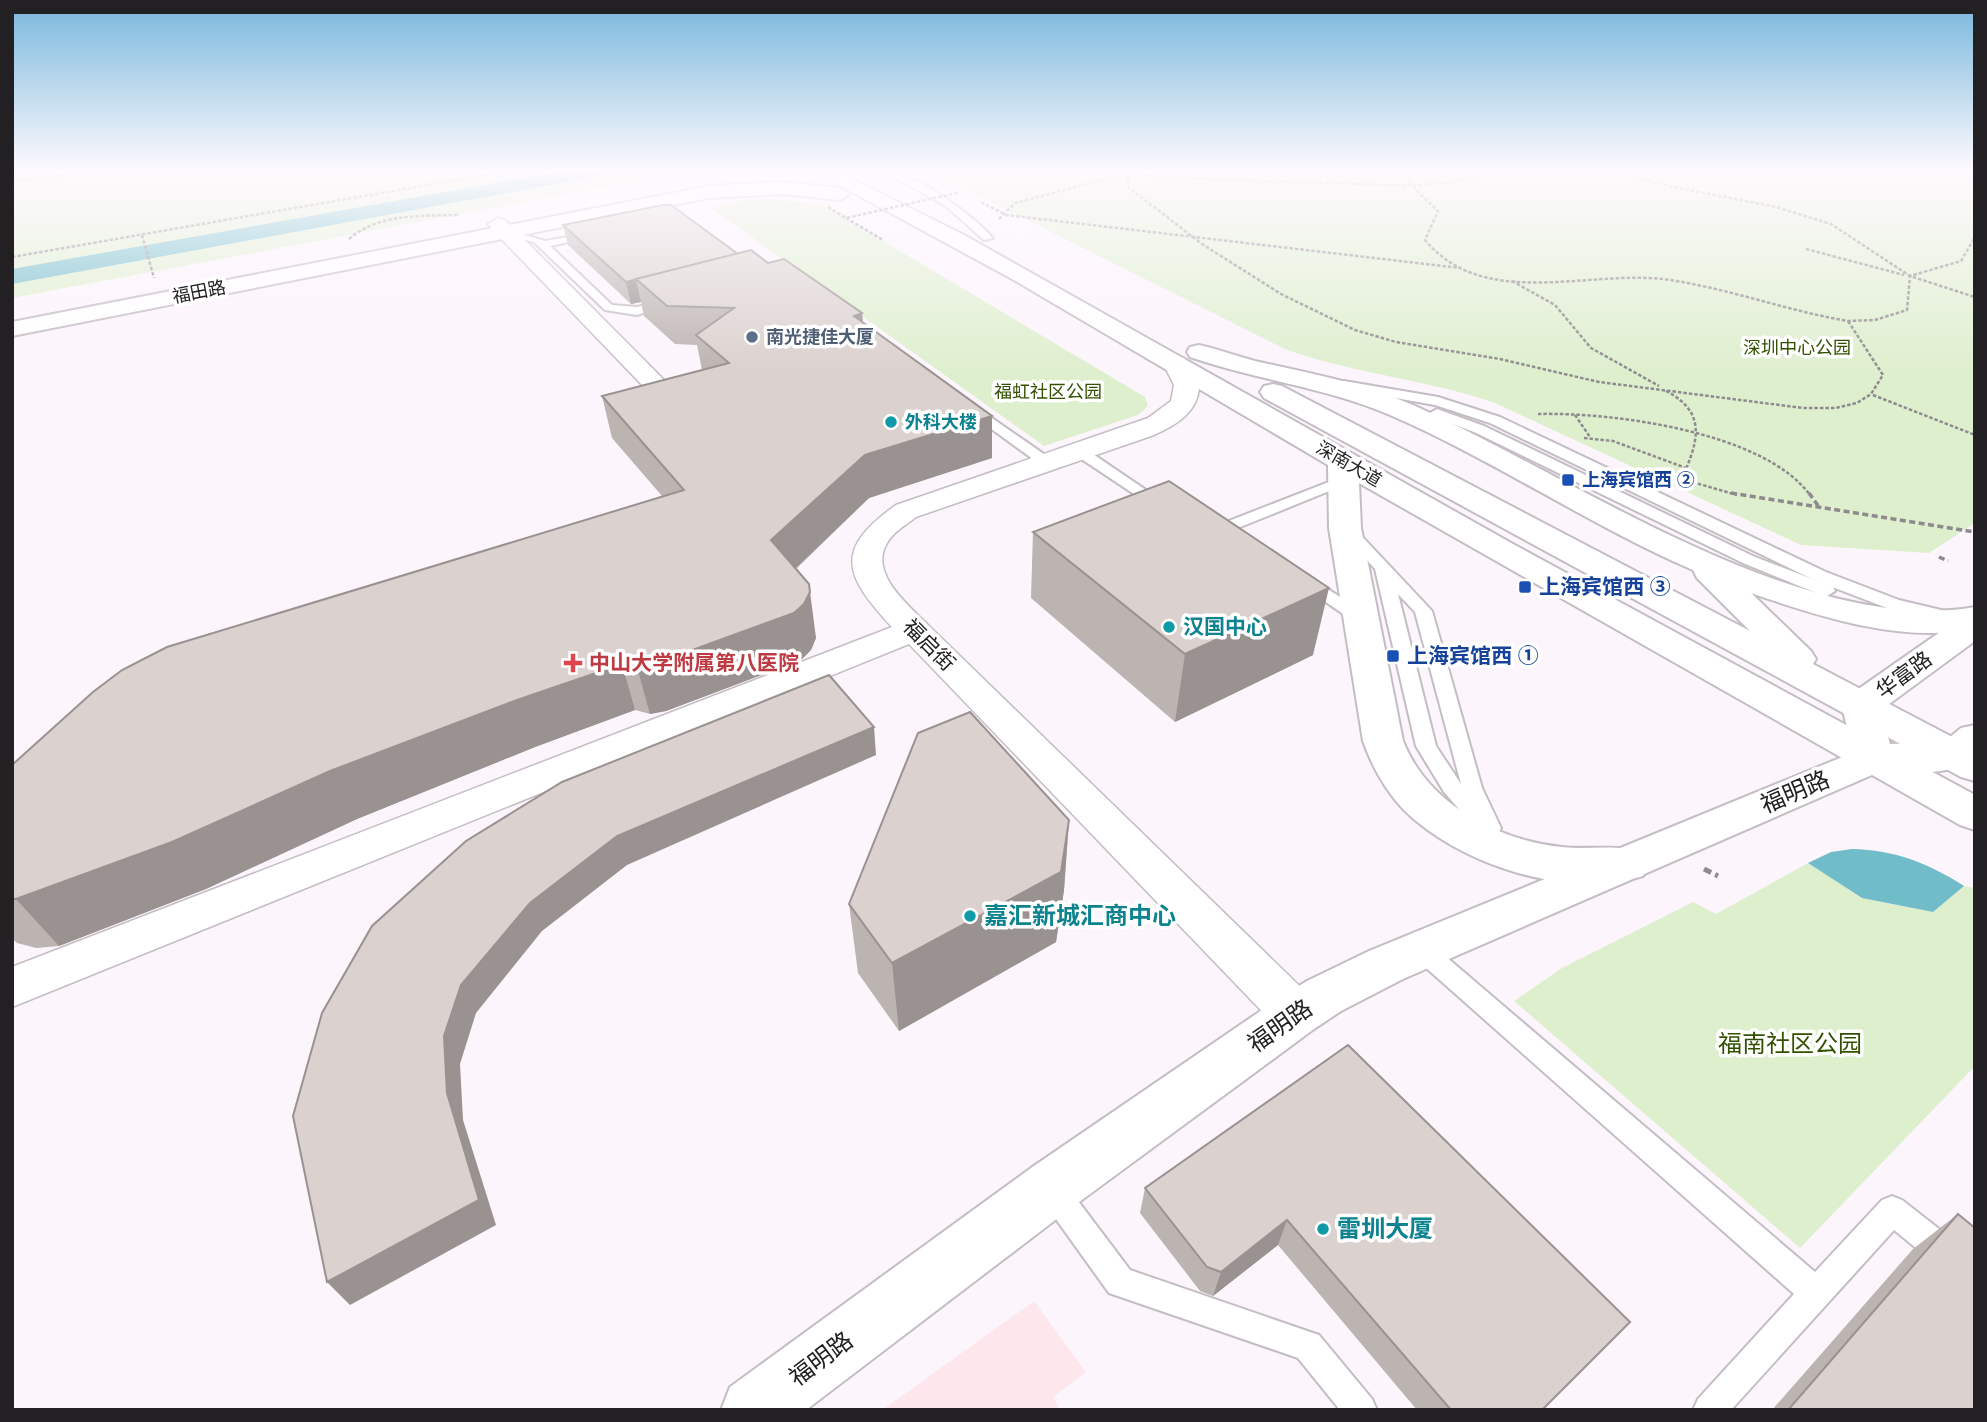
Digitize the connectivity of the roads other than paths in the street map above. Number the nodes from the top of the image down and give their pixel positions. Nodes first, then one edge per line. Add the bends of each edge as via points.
1 (446, 238) edge
2 (452, 238) edge
3 (512, 238) edge
4 (533, 238) edge
5 (570, 238) edge
6 (989, 238) edge
7 (543, 244) junction
8 (675, 302) edge
9 (12, 318) edge
10 (12, 329) edge
11 (1187, 357) junction
12 (1321, 382) junction
13 (1350, 390) junction
14 (960, 399) edge
15 (678, 408) edge
16 (1079, 451) junction
17 (1045, 462) junction
18 (1343, 471) junction
19 (1174, 510) edge
20 (1345, 528) junction
21 (1249, 542) edge
22 (1686, 553) junction
23 (1382, 568) junction
24 (1294, 573) edge
25 (1361, 618) junction
26 (1971, 621) edge
27 (914, 630) junction
28 (1861, 706) junction
29 (1968, 754) edge
30 (1874, 758) junction
31 (1975, 814) edge
32 (1490, 828) junction
33 (1527, 858) junction
34 (1628, 864) junction
35 (1423, 951) junction
36 (12, 987) edge
37 (1296, 1014) junction
38 (1051, 1188) junction
39 (1975, 1276) edge
40 (1816, 1293) junction
41 (753, 1410) edge
42 (1362, 1410) edge
43 (1709, 1410) edge

1 - 9 main road, 福田路
2 - 10 main road, 福田路
3 - 15 street
4 - 7 lane
5 - 7 lane
6 - 11 main road, 深南大道
7 - 8 lane via 609,308 637,311
11 - 12 main road
11 - 16 street, 福启街 via 1184,374 1188,388 1175,411 1154,425
11 - 18 main road, 深南大道
11 - 28 main road, 深南大道
12 - 13 main road
12 - 26 lane via 1473,411 1820,576 1893,604
13 - 22 main road via 1405,412
13 - 26 lane via 1459,421 1801,582 1892,610
14 - 17 lane
16 - 17 street, 福启街
16 - 19 lane via 1148,499
17 - 27 street, 福启街 via 906,511 870,540 865,551 870,576
18 - 20 main road
18 - 21 lane via 1220,525
18 - 30 main road, 深南大道
20 - 23 lane
20 - 25 main road
22 - 26 main road via 1753,582 1831,607 1906,621
22 - 28 main road via 1822,680
23 - 32 lane via 1423,611 1472,788
23 - 32 lane via 1426,746 1451,787
24 - 25 lane
25 - 33 main road via 1383,741 1395,771 1425,804 1459,830 1493,848
26 - 28 main road, 华富路
27 - 36 street
27 - 37 street, 福启街
28 - 29 main road
28 - 30 main road, 华富路
29 - 30 main road
30 - 31 main road, 深南大道
30 - 34 main road, 福明路
32 - 33 lane
33 - 34 main road via 1580,867
34 - 35 main road, 福明路
35 - 37 main road, 福明路 via 1353,981
35 - 40 lane
37 - 38 main road, 福明路
38 - 41 main road, 福明路
38 - 42 lane via 1120,1282 1308,1346
39 - 40 lane via 1892,1210
40 - 43 lane

